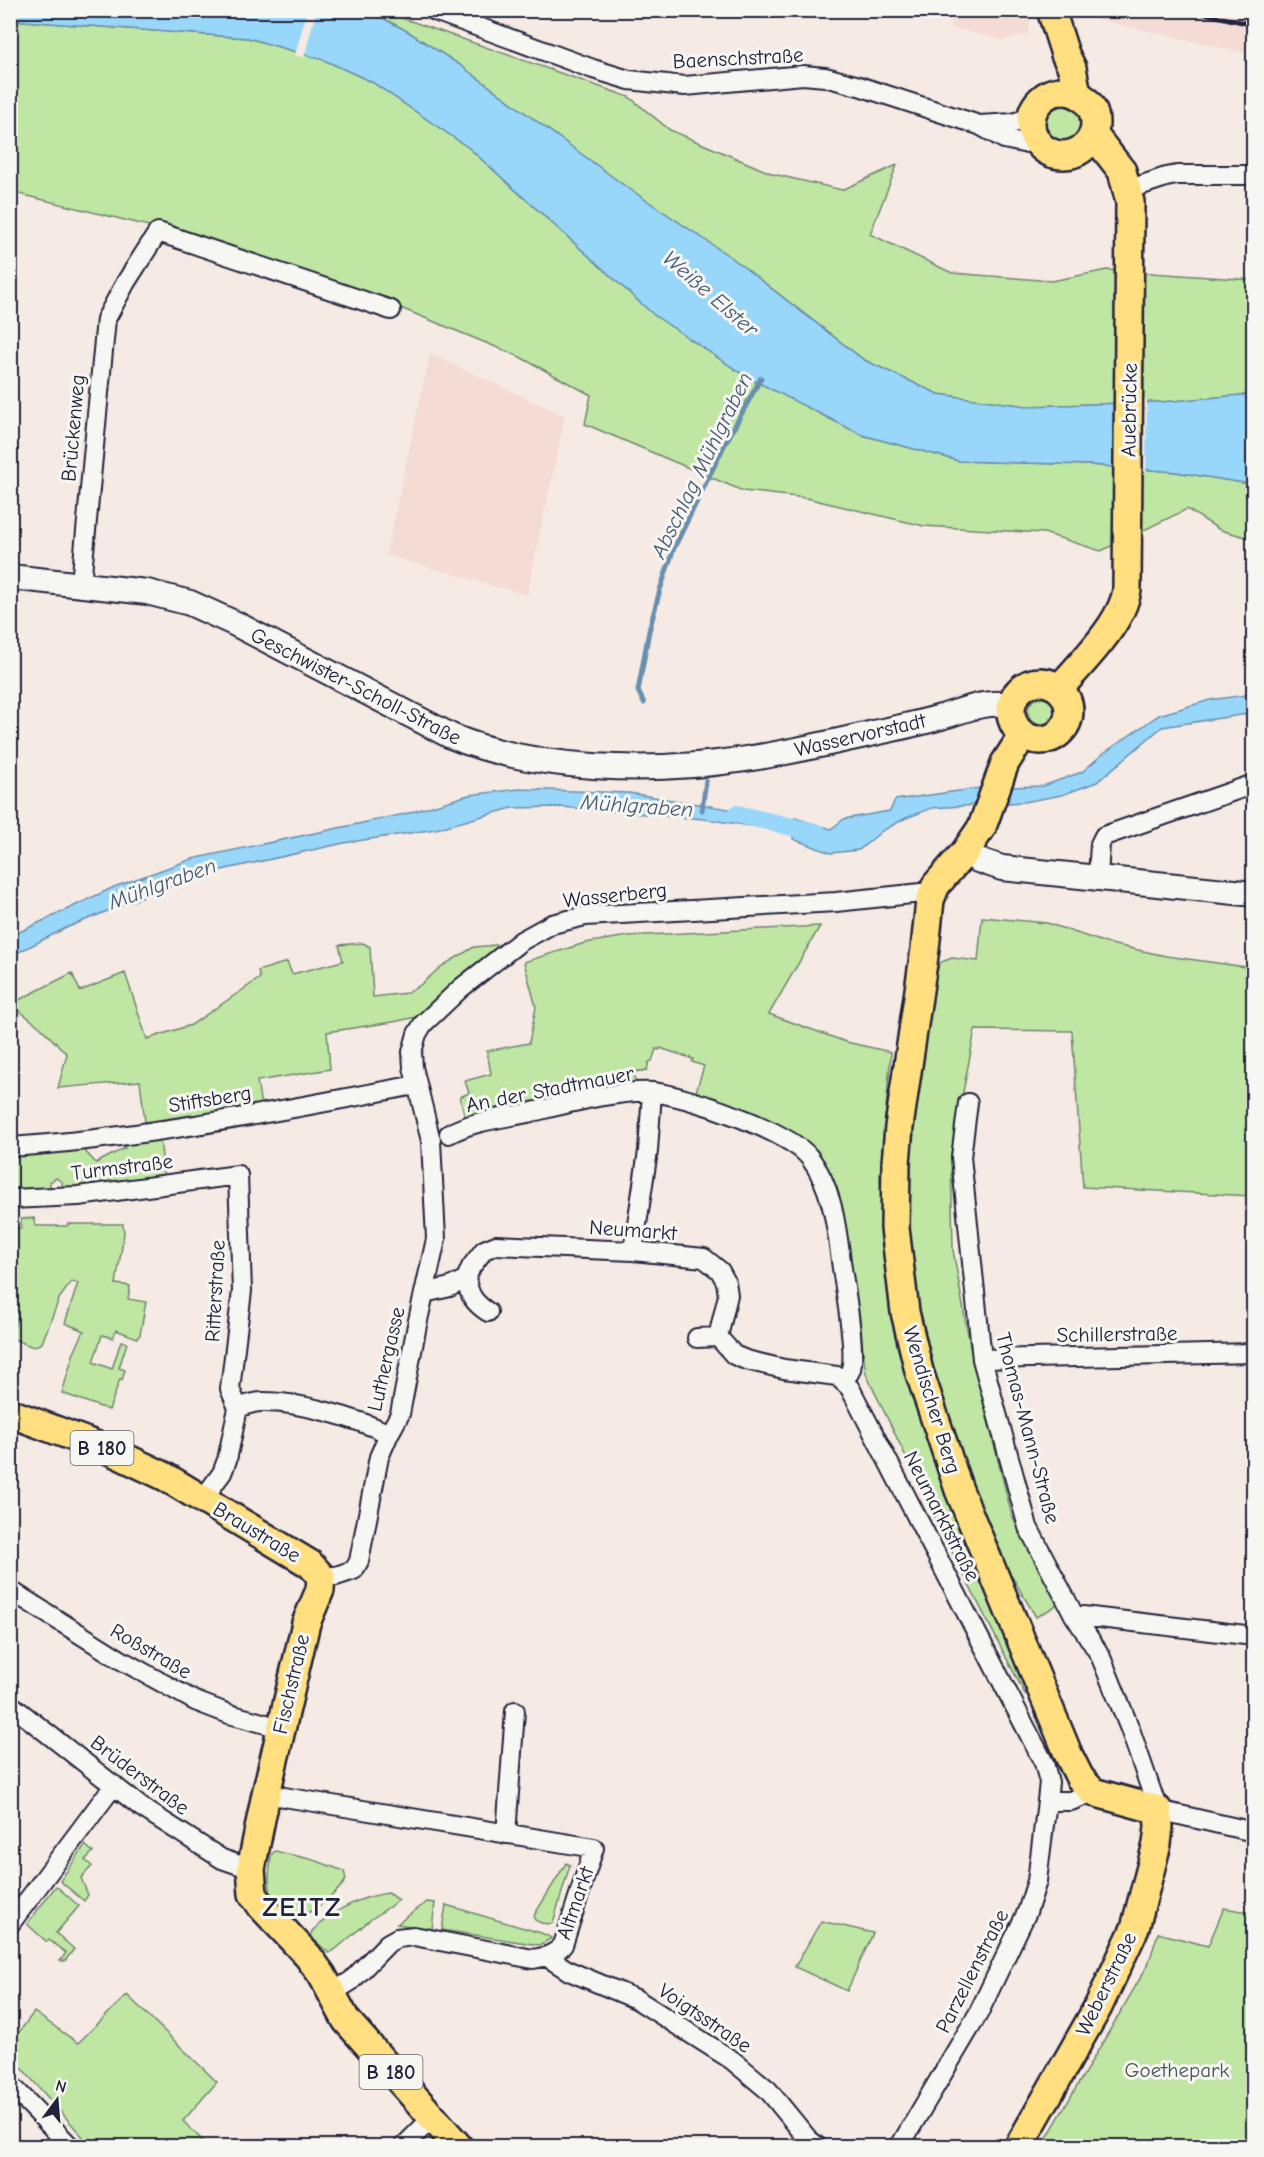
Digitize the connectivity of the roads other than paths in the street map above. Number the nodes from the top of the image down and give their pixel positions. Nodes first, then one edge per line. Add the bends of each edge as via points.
1 (432, 10) edge
2 (1051, 10) edge
3 (1065, 93) junction
4 (979, 125) junction
5 (1034, 129) junction
6 (1084, 143) junction
7 (1254, 175) edge
8 (1128, 190) junction
9 (391, 310) dead end
10 (10, 577) edge
11 (81, 584) junction
12 (1059, 689) junction
13 (1012, 705) junction
14 (1023, 735) junction
15 (707, 763) joint
16 (1254, 784) edge
17 (965, 852) junction
18 (1098, 877) junction
19 (1254, 894) edge
20 (931, 895) junction
21 (416, 1085) junction
22 (652, 1092) junction
23 (968, 1103) dead end
24 (450, 1134) dead end
25 (10, 1147) edge
26 (238, 1174) joint
27 (10, 1199) edge
28 (633, 1251) junction
29 (466, 1279) junction
30 (424, 1293) junction
31 (488, 1312) dead end
32 (718, 1337) junction
33 (697, 1338) dead end
34 (1254, 1353) edge
35 (982, 1359) junction
36 (844, 1381) junction
37 (238, 1408) junction
38 (10, 1413) edge
39 (388, 1434) junction
40 (196, 1496) junction
41 (321, 1576) junction
42 (10, 1590) edge
43 (1074, 1615) junction
44 (1254, 1636) edge
45 (13, 1710) edge
46 (515, 1711) dead end
47 (280, 1728) junction
48 (114, 1785) junction
49 (1094, 1792) junction
50 (266, 1794) junction
51 (1047, 1801) junction
52 (1158, 1809) junction
53 (1254, 1832) edge
54 (506, 1834) junction
55 (250, 1874) junction
56 (10, 1924) edge
57 (547, 1957) junction
58 (333, 1992) junction
59 (10, 2084) edge
60 (432, 2118) junction
61 (70, 2146) edge
62 (404, 2146) edge
63 (458, 2146) edge
64 (817, 2146) edge
65 (898, 2146) edge
66 (1019, 2146) edge

1 - 4 street, Baenschstraße via 629,80 685,86 802,75 825,77
2 - 3 main road via 1072,68
3 - 5 main road via 1041,98 1033,110
3 - 6 main road via 1089,104 1093,111 1095,126
4 - 5 street, Baenschstraße via 1013,123
4 - 5 street, Baenschstraße via 1004,139 1023,143
5 - 6 main road via 1047,151 1054,154 1062,155
6 - 8 main road via 1098,166
7 - 8 street via 1177,175
8 - 12 main road, Auebrücke via 1131,244 1126,598 1116,620
9 - 11 street, Brückenweg via 158,232 106,319
10 - 11 street, Geschwister-Scholl-Straße
11 - 15 street, Geschwister-Scholl-Straße via 147,592 190,603 476,747 522,758 588,765
12 - 13 main road via 1044,682 1028,685
12 - 14 main road via 1069,706 1066,725 1060,733 1042,740
13 - 14 main road via 1014,724
13 - 15 street, Wasservorstadt via 981,705 921,723 793,751
14 - 17 main road, Wendischer Berg via 1009,756 982,827
16 - 18 street via 1104,836
17 - 18 street via 1002,868
17 - 20 main road, Wendischer Berg
18 - 19 street
20 - 21 street, Wasserberg via 585,916 552,924 521,940 460,988 423,1024 412,1052
20 - 49 main road, Wendischer Berg via 896,1163 895,1228 905,1312 919,1371 959,1490 1069,1756 1080,1778
21 - 25 street, Stiftsberg via 215,1122
21 - 30 street, Wasserberg via 431,1141 436,1239
22 - 24 street, An der Stadtmauer via 581,1101
22 - 28 street via 648,1151
22 - 36 street, An der Stadtmauer via 749,1121 809,1156 822,1177 834,1216 852,1355 851,1369
23 - 35 street, Thomas-Mann-Straße via 961,1157
26 - 27 street, Turmstraße via 78,1197
26 - 37 street, Ritterstraße via 242,1291 230,1389
28 - 29 street, Neumarkt via 496,1245 484,1250
28 - 32 street, Neumarkt via 704,1258 714,1265 726,1282 729,1295
29 - 30 street
29 - 31 street via 469,1294
30 - 39 street, Luthergasse via 400,1414
32 - 33 street
32 - 36 street via 734,1355 746,1360 837,1376
34 - 35 street, Schillerstraße
35 - 43 street, Thomas-Mann-Straße via 1028,1527
36 - 51 street, Neumarktstraße via 1044,1764 1049,1782
37 - 39 street via 258,1402 281,1402 372,1426
37 - 40 street via 222,1473
38 - 40 main road, B 180 via 129,1459
39 - 41 street, Luthergasse via 354,1570
40 - 41 main road, Braustraße / B 180 via 310,1564
41 - 47 main road, Fischstraße
42 - 47 street, Roßstraße via 195,1701
43 - 44 street
43 - 52 street, Thomas-Mann-Straße via 1100,1655
45 - 48 street, Brüderstraße
46 - 54 street
47 - 50 main road, Fischstraße
48 - 55 street, Brüderstraße via 187,1838
48 - 56 street
49 - 51 street via 1071,1801
49 - 52 main road
50 - 54 street, Altmarkt
50 - 55 main road
51 - 65 street, Parzellenstraße via 1037,1881 1027,1912 978,2014
52 - 53 street
52 - 66 main road, Weberstraße via 1157,1844 1135,1928 1098,2007
54 - 57 street, Altmarkt via 594,1848 563,1945
55 - 58 main road, B 180 via 253,1894 262,1907 308,1956
57 - 58 street, Altmarkt via 533,1959 414,1936 397,1938 351,1981
57 - 64 street, Voigtsstraße via 569,1971 636,1999 732,2060 768,2090
58 - 60 main road, B 180 via 346,2019
59 - 61 street
60 - 62 street
60 - 63 main road, B 180

